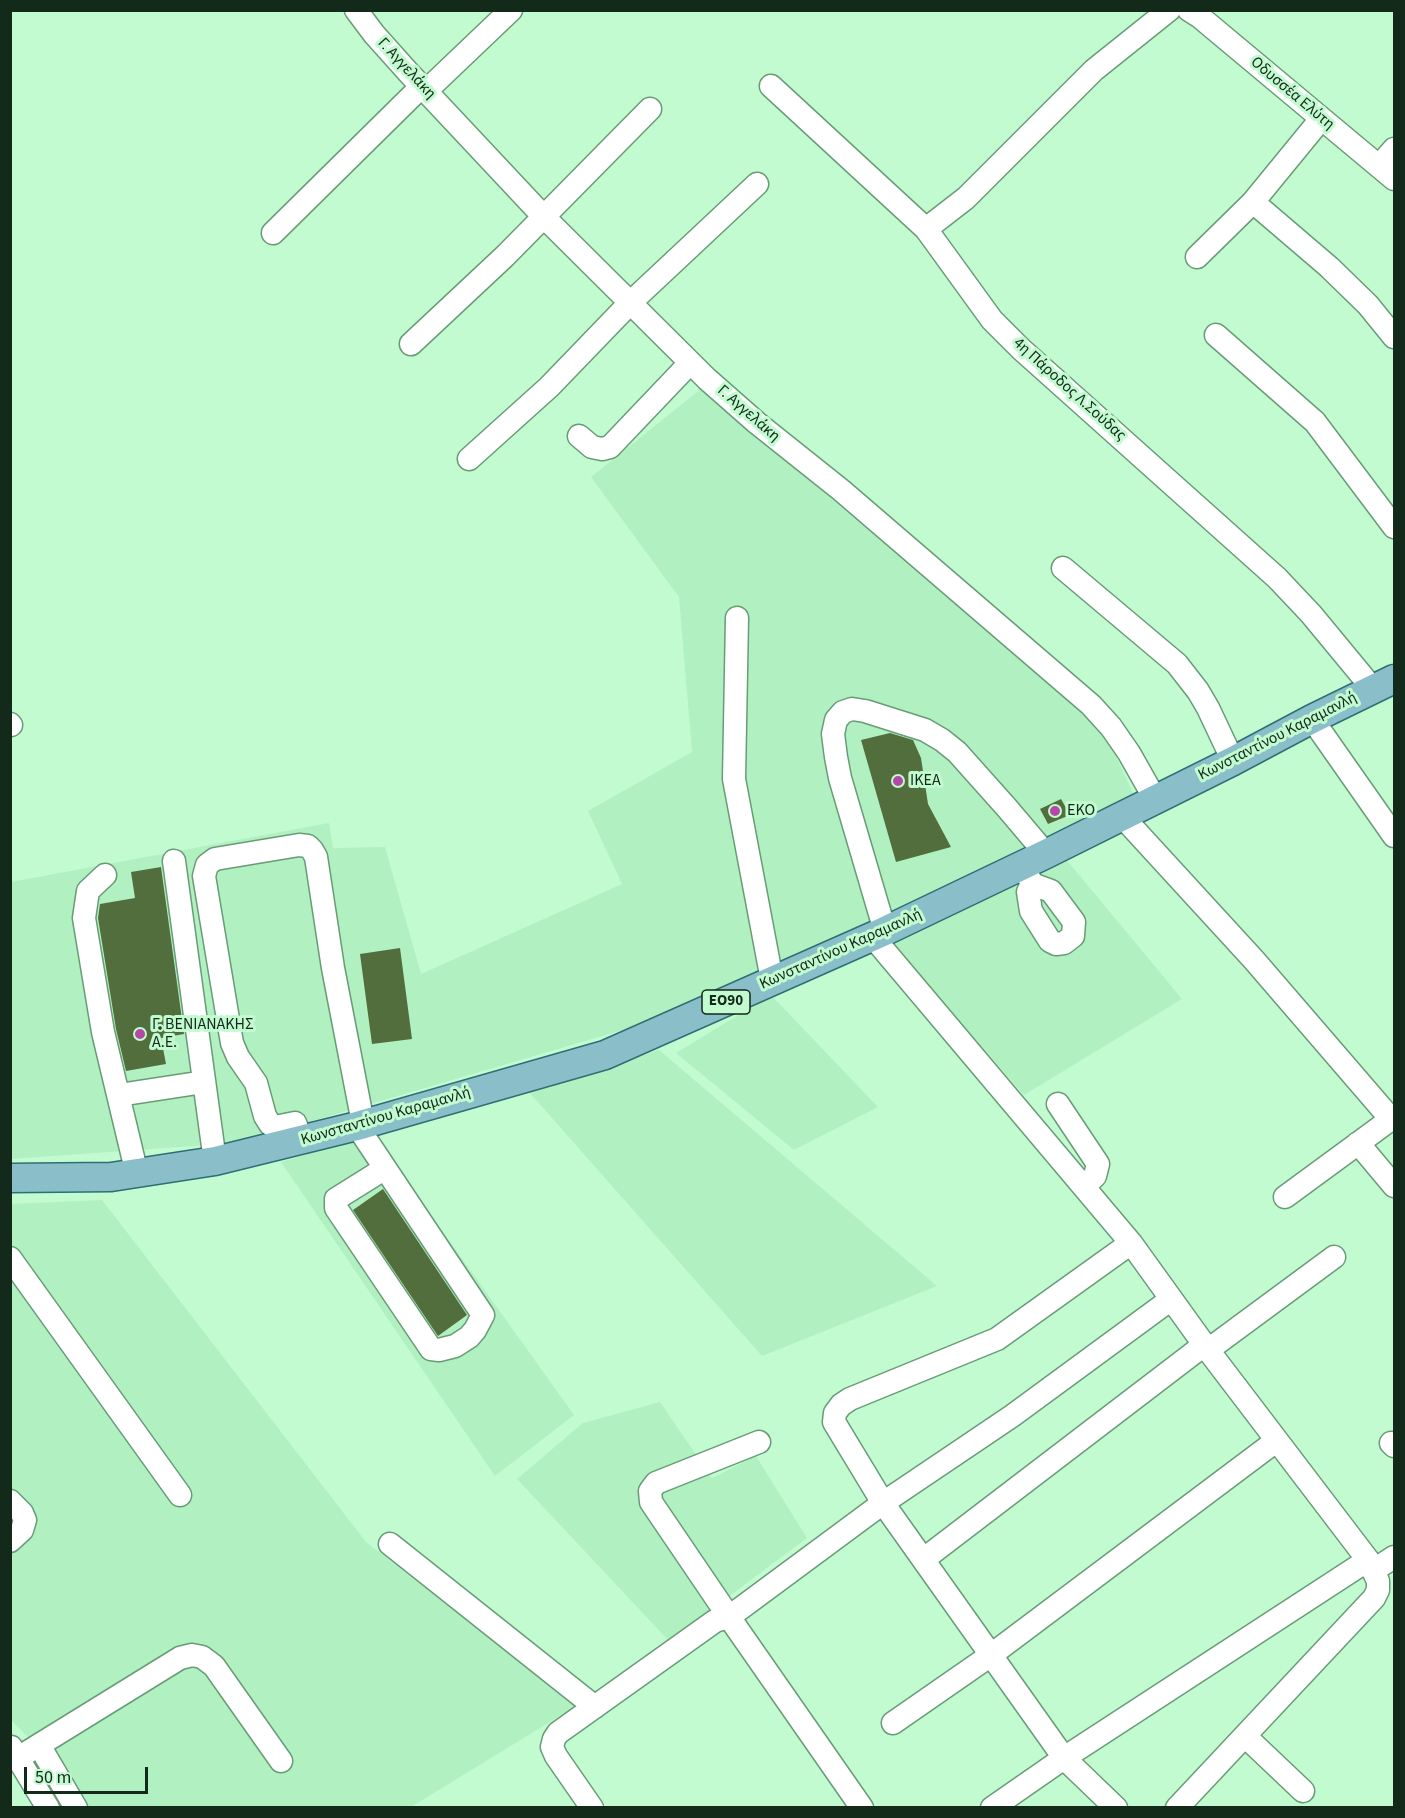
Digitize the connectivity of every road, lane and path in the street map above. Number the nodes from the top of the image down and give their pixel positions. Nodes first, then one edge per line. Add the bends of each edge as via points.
1 (356, 10) edge
2 (511, 10) edge
3 (1168, 10) edge
4 (1189, 10) edge
5 (771, 86) dead end
6 (424, 89) junction
7 (650, 109) dead end
8 (1321, 119) junction
9 (1395, 149) edge
10 (1387, 172) edge
11 (757, 184) dead end
12 (1253, 202) junction
13 (544, 217) junction
14 (926, 229) junction
15 (273, 233) dead end
16 (1197, 257) dead end
17 (630, 303) junction
18 (1216, 335) dead end
19 (1395, 337) edge
20 (411, 344) dead end
21 (690, 363) junction
22 (579, 436) dead end
23 (469, 459) dead end
24 (1395, 527) edge
25 (1063, 568) dead end
26 (737, 618) dead end
27 (1384, 684) edge
28 (1312, 719) junction
29 (1233, 761) junction
30 (1155, 799) junction
31 (1121, 815) junction
32 (1395, 836) edge
33 (174, 861) dead end
34 (1033, 868) junction
35 (105, 874) dead end
36 (879, 934) junction
37 (772, 980) junction
38 (204, 1082) junction
39 (119, 1095) junction
40 (1058, 1104) dead end
41 (1393, 1118) edge
42 (360, 1125) junction
43 (302, 1140) junction
44 (1358, 1143) junction
45 (215, 1161) junction
46 (384, 1169) junction
47 (137, 1174) junction
48 (10, 1178) edge
49 (1084, 1186) junction
50 (1395, 1186) edge
51 (1285, 1197) dead end
52 (1131, 1243) junction
53 (10, 1257) edge
54 (1334, 1257) dead end
55 (1170, 1300) junction
56 (1206, 1348) junction
57 (1276, 1441) junction
58 (759, 1442) dead end
59 (180, 1495) dead end
60 (10, 1501) edge
61 (883, 1503) junction
62 (10, 1541) edge
63 (390, 1544) dead end
64 (1395, 1557) edge
65 (924, 1559) junction
66 (1378, 1577) edge
67 (729, 1617) junction
68 (991, 1655) junction
69 (595, 1707) junction
70 (893, 1724) dead end
71 (1245, 1736) junction
72 (39, 1745) junction
73 (14, 1753) edge
74 (1064, 1758) junction
75 (281, 1761) dead end
76 (1303, 1791) dead end
77 (48, 1808) edge
78 (76, 1808) edge
79 (592, 1808) edge
80 (862, 1808) edge
81 (992, 1808) edge
82 (1116, 1808) edge
83 (1177, 1808) edge

1 - 6 street, Γ. Αγγελάκη
2 - 6 street
3 - 14 street via 1094,70 966,198
4 - 8 street, Οδυσσέα Ελύτη
5 - 14 street, 4η Πάροδος Λ.Σούδας
6 - 13 street, Γ. Αγγελάκη
6 - 15 street
7 - 13 street
8 - 10 street, Οδυσσέα Ελύτη
8 - 12 street
9 - 10 street
11 - 17 street
12 - 16 street
12 - 19 street via 1329,267
13 - 17 street, Γ. Αγγελάκη
13 - 20 street
14 - 27 street, 4η Πάροδος Λ.Σούδας via 992,320 1278,578
17 - 21 street, Γ. Αγγελάκη
17 - 23 street via 549,387
18 - 24 street via 1315,422
21 - 22 street via 610,447 592,447
21 - 30 street, Γ. Αγγελάκη via 1091,705 1129,753
25 - 29 street via 1177,664 1203,699
26 - 37 street via 734,779
27 - 28 main road, Κωνσταντίνου Καραμανλή / ΕΟ90
28 - 29 main road, Κωνσταντίνου Καραμανλή / ΕΟ90
28 - 32 street
29 - 30 main road, Κωνσταντίνου Καραμανλή / ΕΟ90
30 - 31 main road, Κωνσταντίνου Καραμανλή / ΕΟ90
31 - 34 main road, Κωνσταντίνου Καραμανλή / ΕΟ90
31 - 41 street
33 - 38 street
34 - 36 main road, Κωνσταντίνου Καραμανλή / ΕΟ90
34 - 36 street via 1007,807 957,752 925,730 865,711 843,712 836,720 833,734 836,757
35 - 39 street via 88,891 84,918 103,1032
36 - 37 main road, Κωνσταντίνου Καραμανλή / ΕΟ90
36 - 49 street
37 - 42 main road, Κωνσταντίνου Καραμανλή / ΕΟ90 via 605,1055
38 - 39 street
38 - 45 street
39 - 47 street
40 - 49 street via 1098,1164 1095,1176
41 - 44 street
42 - 43 main road, Κωνσταντίνου Καραμανλή / ΕΟ90
42 - 43 street via 316,857 308,846 299,845 215,860 207,865 204,876 232,1043 256,1083 270,1124 275,1127 295,1123
42 - 46 street
43 - 45 main road, Κωνσταντίνου Καραμανλή / ΕΟ90
44 - 50 street
44 - 51 street
45 - 47 main road, Κωνσταντίνου Καραμανλή / ΕΟ90
46 - 46 street via 483,1315 470,1337 455,1346 431,1349 336,1208 336,1199
47 - 48 main road, Κωνσταντίνου Καραμανλή / ΕΟ90
49 - 52 street
52 - 55 street
52 - 61 street via 997,1338 841,1405 834,1422
53 - 59 street
54 - 56 street
55 - 56 street
55 - 61 street via 1012,1416
56 - 57 street
56 - 65 street
57 - 66 street
57 - 68 street
58 - 67 street via 656,1483 651,1491 651,1502
60 - 62 street via 25,1520 22,1530
61 - 65 street
61 - 67 street
63 - 69 street
64 - 66 street
65 - 68 street
66 - 71 street via 1374,1599
66 - 74 street
67 - 69 street via 715,1621
67 - 80 street
68 - 70 street
68 - 74 street
69 - 79 street via 558,1733 552,1747
71 - 76 street
71 - 83 street
72 - 73 street
72 - 75 street via 180,1658 192,1655 214,1666
72 - 78 street
73 - 77 street
74 - 81 street
74 - 82 street

